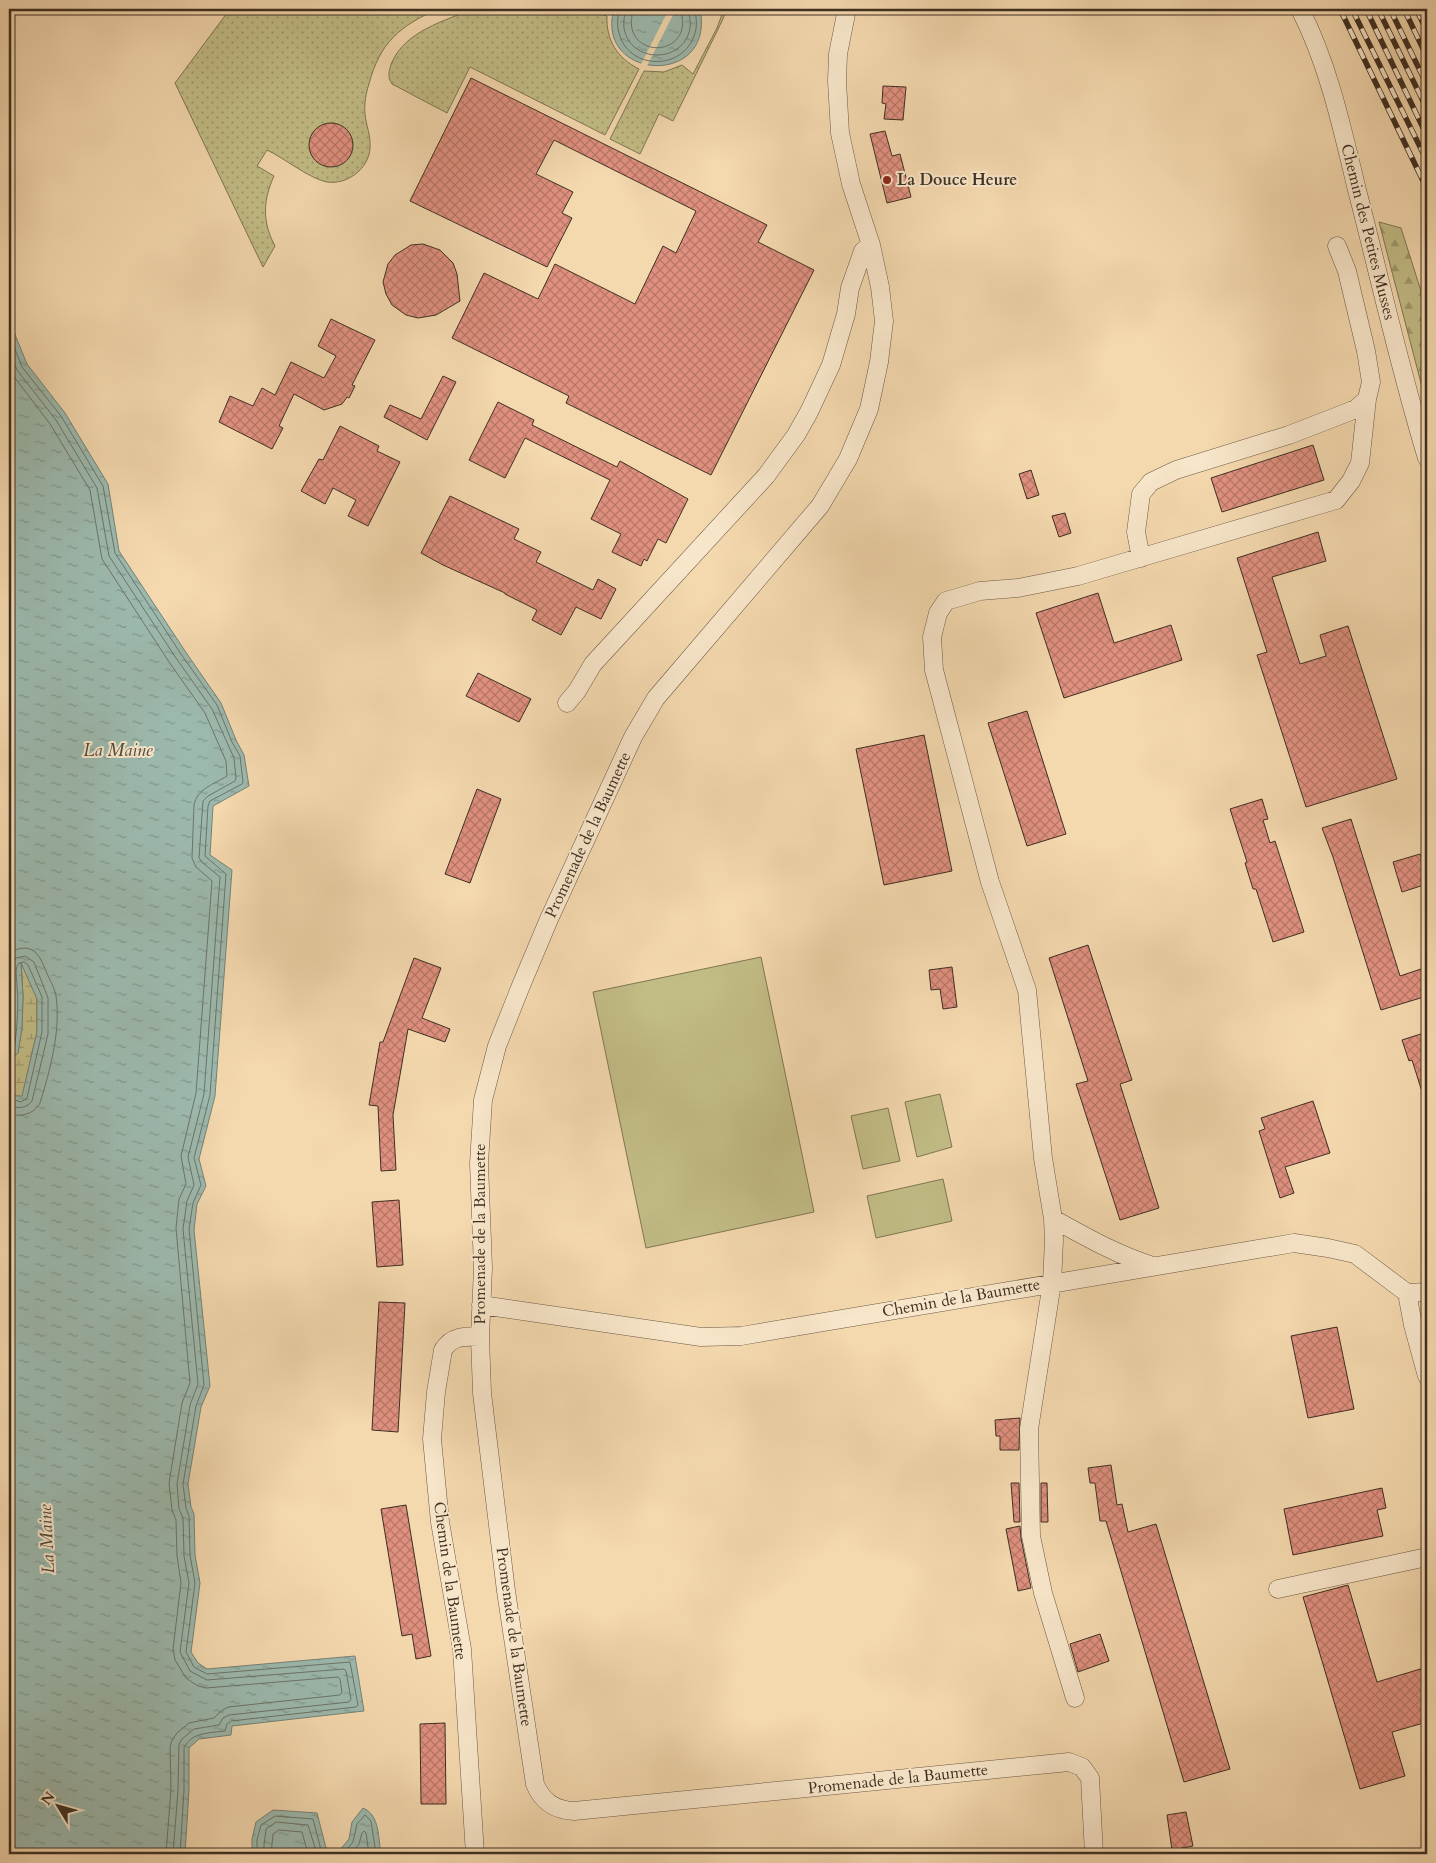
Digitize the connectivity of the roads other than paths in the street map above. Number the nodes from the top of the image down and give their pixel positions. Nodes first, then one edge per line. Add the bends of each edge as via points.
1 (847, 9) edge
2 (1300, 9) edge
3 (871, 245) junction
4 (1337, 246) dead end
5 (879, 280) junction
6 (850, 288) junction
7 (1367, 399) junction
8 (1427, 458) edge
9 (1141, 558) junction
10 (567, 704) dead end
11 (1054, 1219) junction
12 (1152, 1266) junction
13 (1052, 1283) junction
14 (1427, 1292) edge
15 (1407, 1293) junction
16 (481, 1305) junction
17 (480, 1337) junction
18 (1427, 1376) edge
19 (1427, 1557) edge
20 (1278, 1589) dead end
21 (1075, 1698) dead end
22 (475, 1854) edge
23 (1094, 1854) edge

1 - 3 street, Promenade de la Baumette via 838,54 837,107 852,184
2 - 8 street, Chemin des Petites Musses via 1326,68 1411,407
3 - 5 street, Promenade de la Baumette
3 - 6 street via 863,251
4 - 7 street via 1347,271 1366,351 1371,382
5 - 6 street via 863,281
5 - 16 street, Promenade de la Baumette via 884,321 879,362 869,408 848,459 820,506 656,698 633,737 520,988 482,1100 479,1163 483,1268
6 - 10 street via 831,365 810,412 787,449 593,664
7 - 9 street via 1360,463 1336,500
7 - 9 street via 1356,409 1176,470 1151,482 1141,494 1136,532
9 - 11 street via 1078,576 1018,588 980,591 946,601 938,613 932,637 934,670 988,873 1027,990 1043,1158
11 - 12 street via 1127,1258
11 - 13 street
12 - 13 street, Chemin de la Baumette
12 - 15 street, Chemin de la Baumette via 1294,1243 1355,1254
13 - 16 street, Chemin de la Baumette via 741,1336 701,1337
13 - 21 street via 1029,1429 1031,1536
14 - 15 street
15 - 18 street
16 - 17 street, Promenade de la Baumette
17 - 22 street, Chemin de la Baumette via 462,1336 443,1350 432,1439 440,1522 462,1649
17 - 23 street, Promenade de la Baumette via 484,1403 506,1590 535,1784 551,1805 574,1811 1069,1762 1082,1767 1090,1778
19 - 20 street

